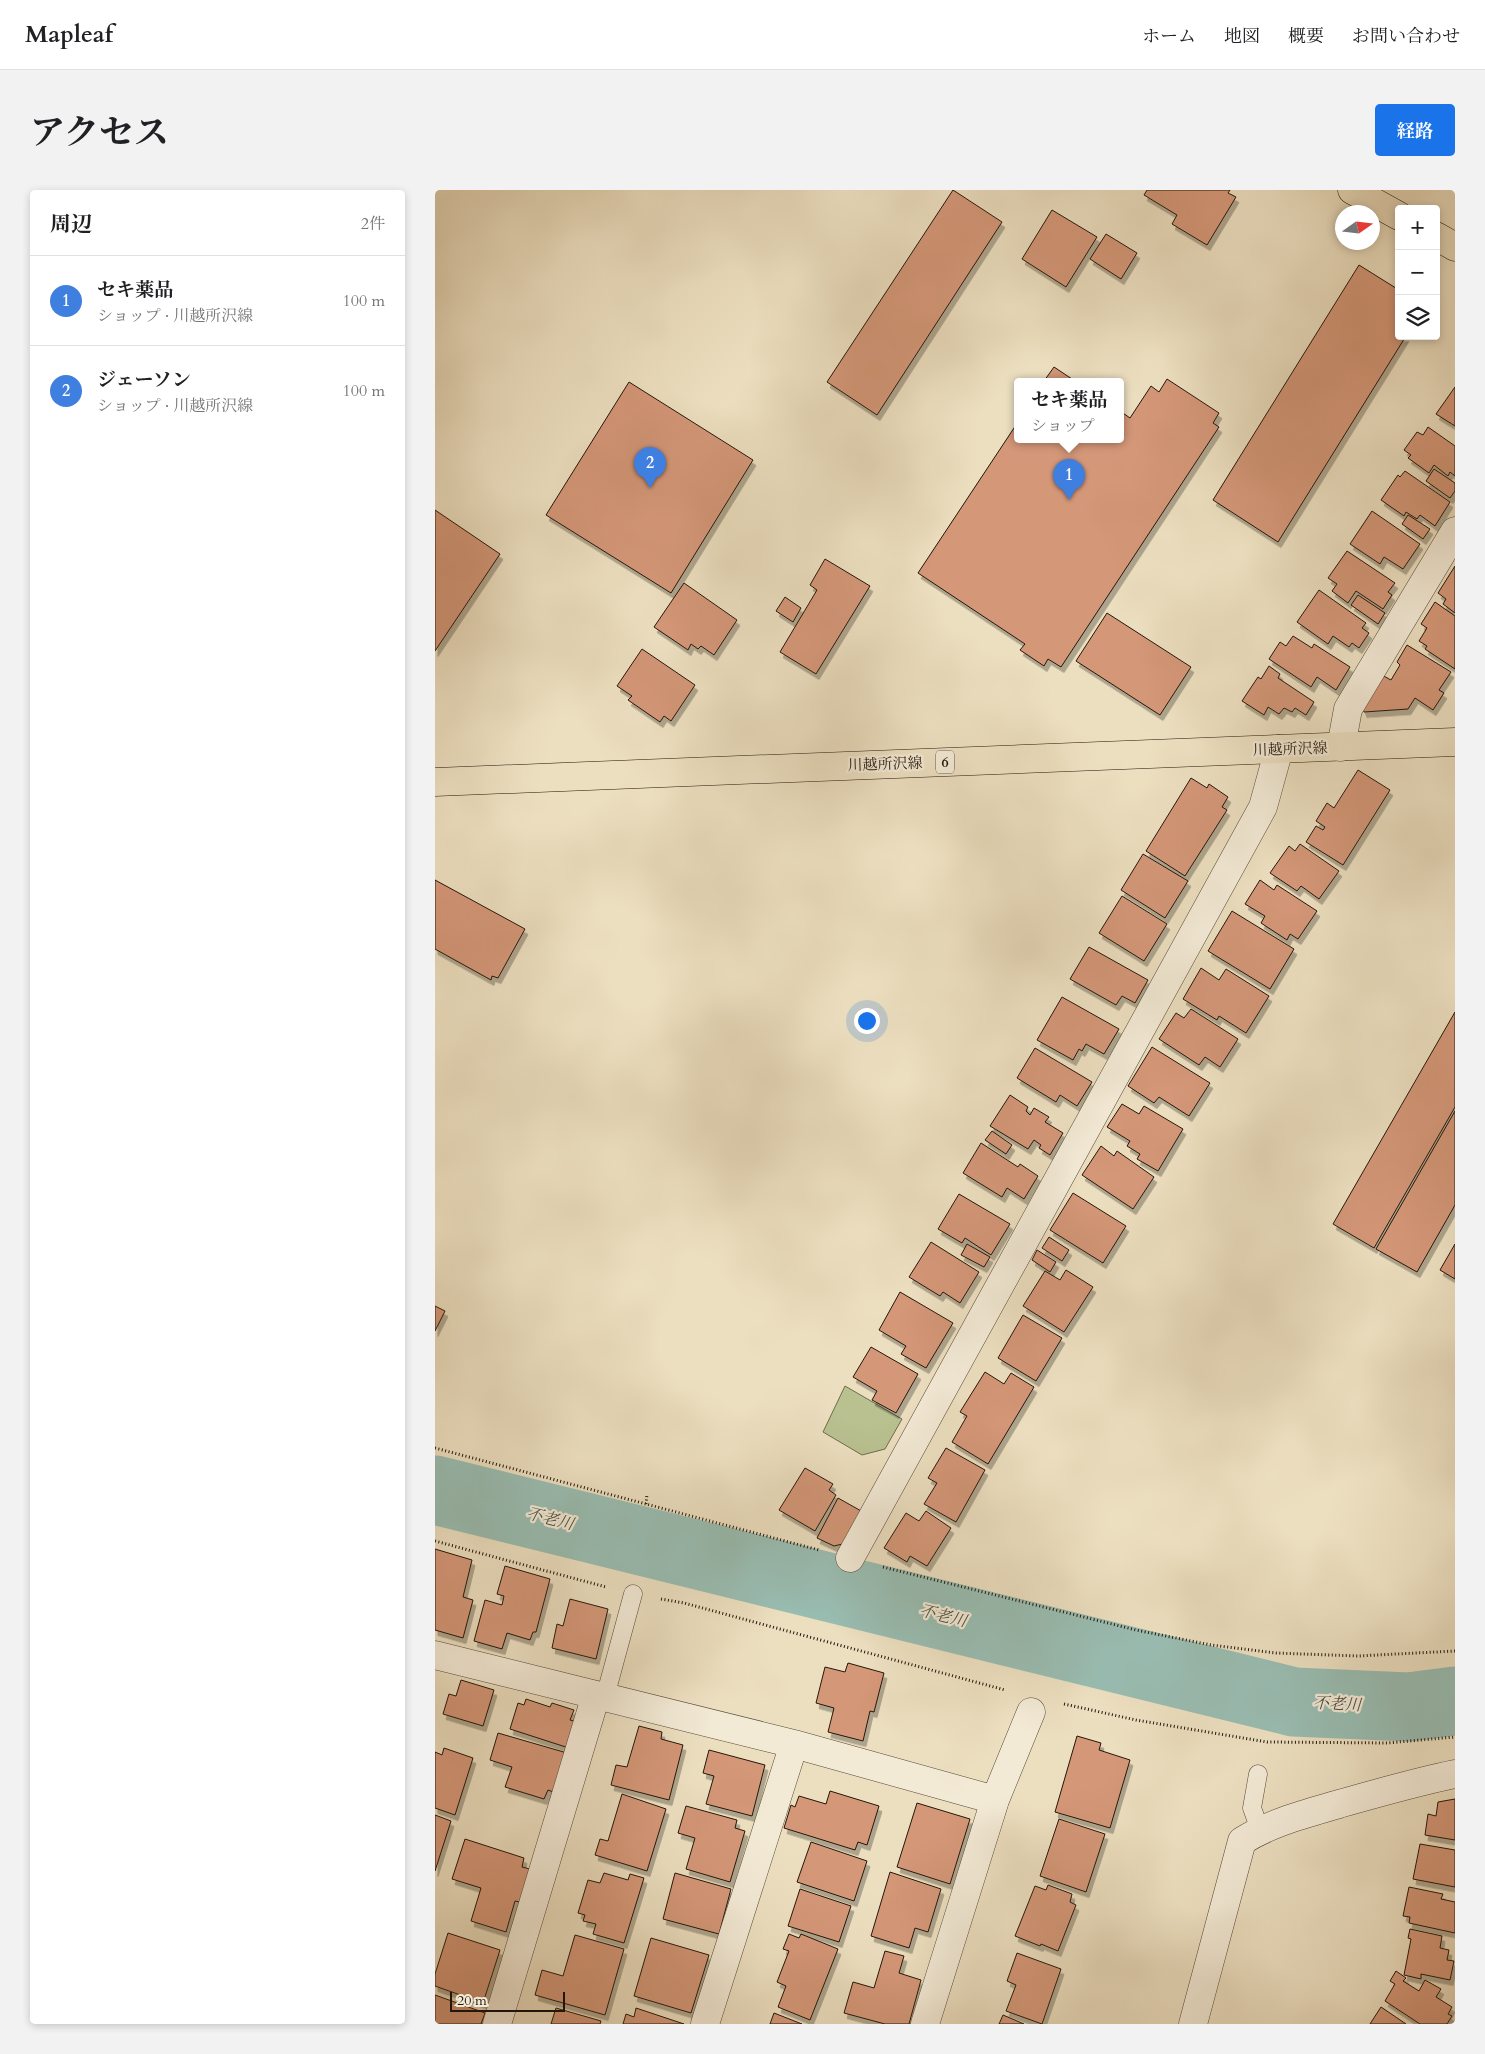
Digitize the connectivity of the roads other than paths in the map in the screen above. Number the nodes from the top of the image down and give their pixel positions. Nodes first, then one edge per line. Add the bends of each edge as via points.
1 (1353, 190) edge
2 (1395, 214) edge
3 (1440, 238) edge
4 (1455, 247) edge
5 (1455, 531) edge
6 (1455, 742) edge
7 (1341, 747) junction
8 (1279, 749) junction
9 (435, 782) edge
10 (850, 1558) road end
11 (633, 1594) road end
12 (435, 1656) edge
13 (600, 1696) junction
14 (1031, 1712) dead end
15 (794, 1744) junction
16 (1259, 1774) dead end
17 (1455, 1774) edge
18 (995, 1800) junction
19 (1260, 1830) junction
20 (497, 2024) edge
21 (705, 2024) edge
22 (925, 2024) edge
23 (1193, 2024) edge

1 - 2 main road
3 - 4 main road
5 - 7 street via 1348,709
6 - 7 main road, 川越所沢線 / 6
7 - 8 main road, 川越所沢線 / 6
8 - 9 main road, 川越所沢線 / 6
8 - 10 street via 1263,807
11 - 13 lane
12 - 13 street
13 - 15 street
13 - 20 street
14 - 18 street
15 - 18 street
15 - 21 street
16 - 19 lane via 1252,1808
17 - 19 street via 1414,1782 1283,1820
18 - 22 street
19 - 23 street via 1242,1841

